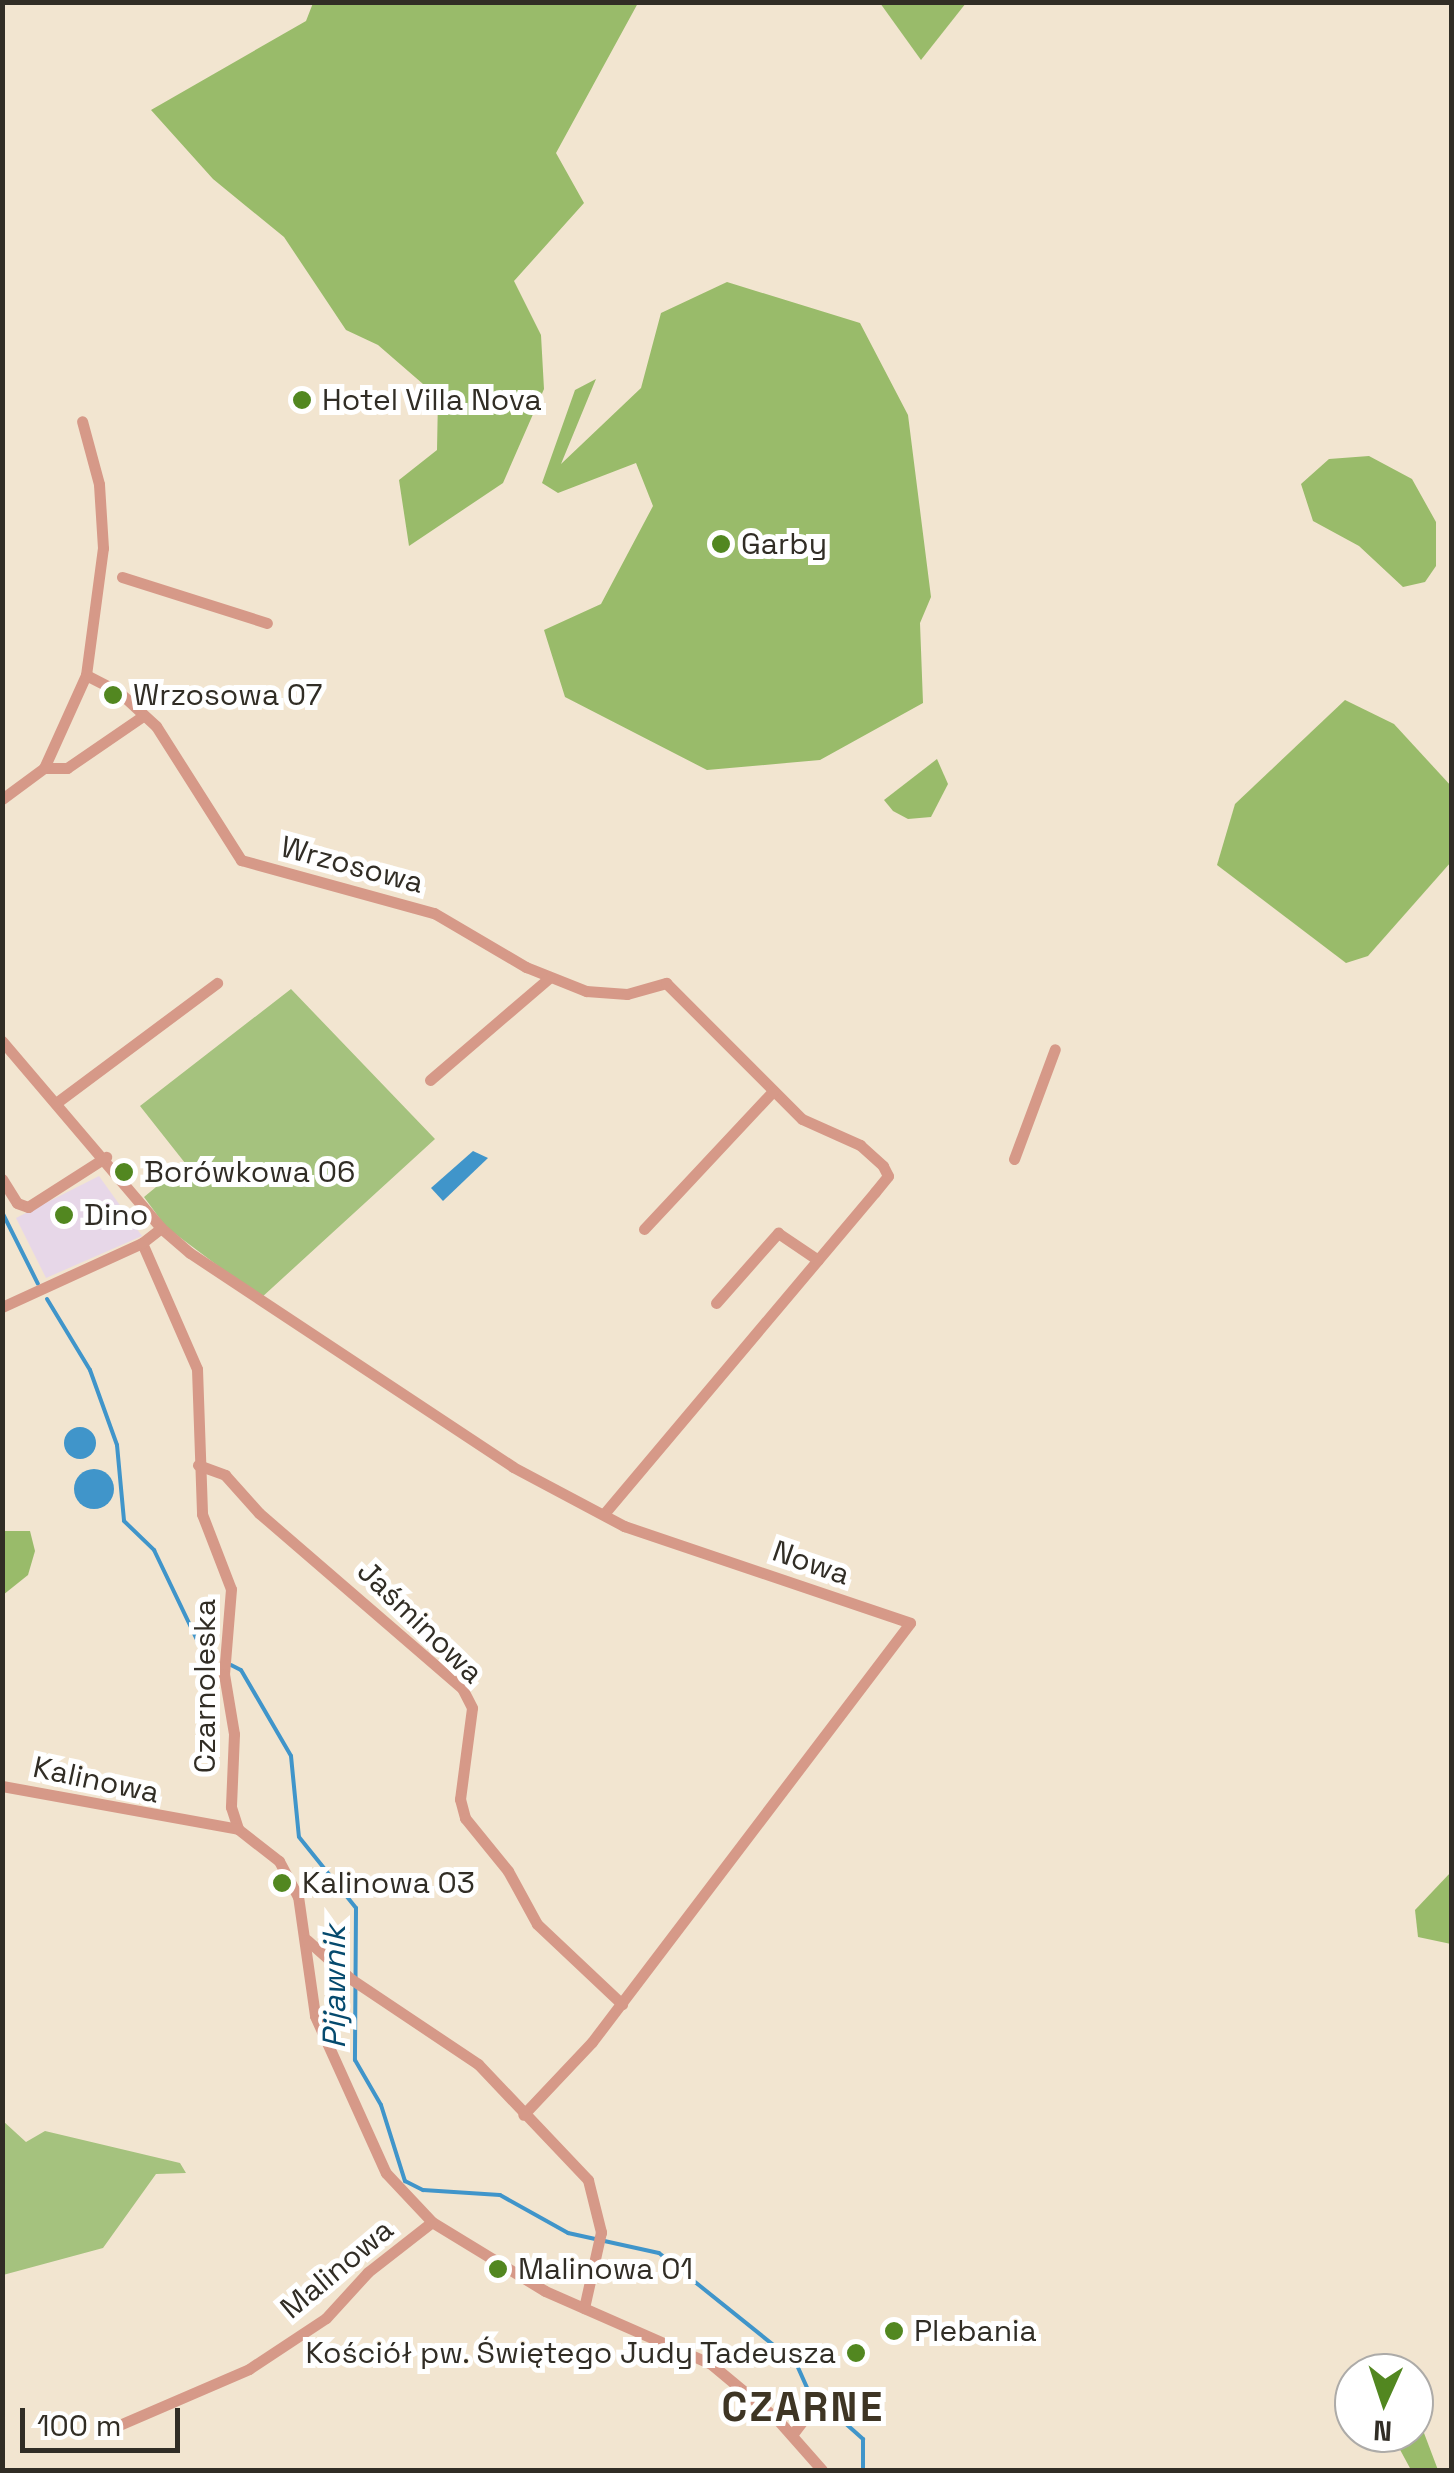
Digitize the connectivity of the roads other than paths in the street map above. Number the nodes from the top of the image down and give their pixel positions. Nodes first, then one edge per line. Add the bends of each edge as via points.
1 (82, 422) dead end
2 (122, 576) dead end
3 (267, 623) dead end
4 (86, 676) junction
5 (142, 716) junction
6 (44, 768) junction
7 (2, 799) edge
8 (549, 978) junction
9 (217, 983) dead end
10 (2, 1041) edge
11 (1055, 1049) dead end
12 (430, 1080) dead end
13 (773, 1091) junction
14 (56, 1103) junction
15 (106, 1157) junction
16 (1014, 1158) dead end
17 (2, 1179) edge
18 (161, 1228) junction
19 (644, 1229) dead end
20 (142, 1244) junction
21 (818, 1260) junction
22 (716, 1303) dead end
23 (2, 1307) edge
24 (198, 1464) junction
25 (604, 1514) junction
26 (2, 1786) edge
27 (238, 1830) junction
28 (307, 1940) junction
29 (622, 2004) junction
30 (522, 2115) junction
31 (432, 2222) junction
32 (584, 2308) junction
33 (817, 2402) dead end
34 (110, 2429) dead end
35 (792, 2434) junction
36 (822, 2470) edge

1 - 4 street via 99,484 103,548
2 - 3 street
4 - 5 street, Wrzosowa via 119,692
4 - 6 street
5 - 6 street via 68,768
5 - 8 street, Wrzosowa via 156,726 241,860 434,912
6 - 7 street
8 - 12 street
8 - 13 street, Wrzosowa via 603,995 666,983
9 - 14 street
10 - 14 street
11 - 16 street
13 - 19 street
13 - 21 street, Wrzosowa via 812,1126 860,1145 888,1176
14 - 15 street
15 - 17 street via 28,1207 16,1203
15 - 18 street
18 - 20 street
18 - 25 street, Nowa via 246,1295 513,1468
20 - 23 street
20 - 24 street, Czarnoleska via 197,1368
21 - 22 street via 778,1233
21 - 25 street, Wrzosowa
24 - 27 street, Czarnoleska via 202,1514 231,1589 224,1674
24 - 29 street, Jaśminowa via 225,1475 260,1514 462,1688 472,1708 460,1800 465,1818 508,1871 537,1924
25 - 29 street, Nowa via 910,1624
26 - 27 street, Kalinowa
27 - 28 street via 279,1861 298,1896
28 - 30 street via 356,1982 478,2064
28 - 31 street via 310,1999 336,2067 386,2173
29 - 30 street, Nowa
30 - 32 street via 588,2180 601,2232
31 - 32 street
31 - 34 street, Malinowa via 368,2272 326,2318 249,2368
32 - 35 street via 711,2364
33 - 35 street
35 - 36 street

